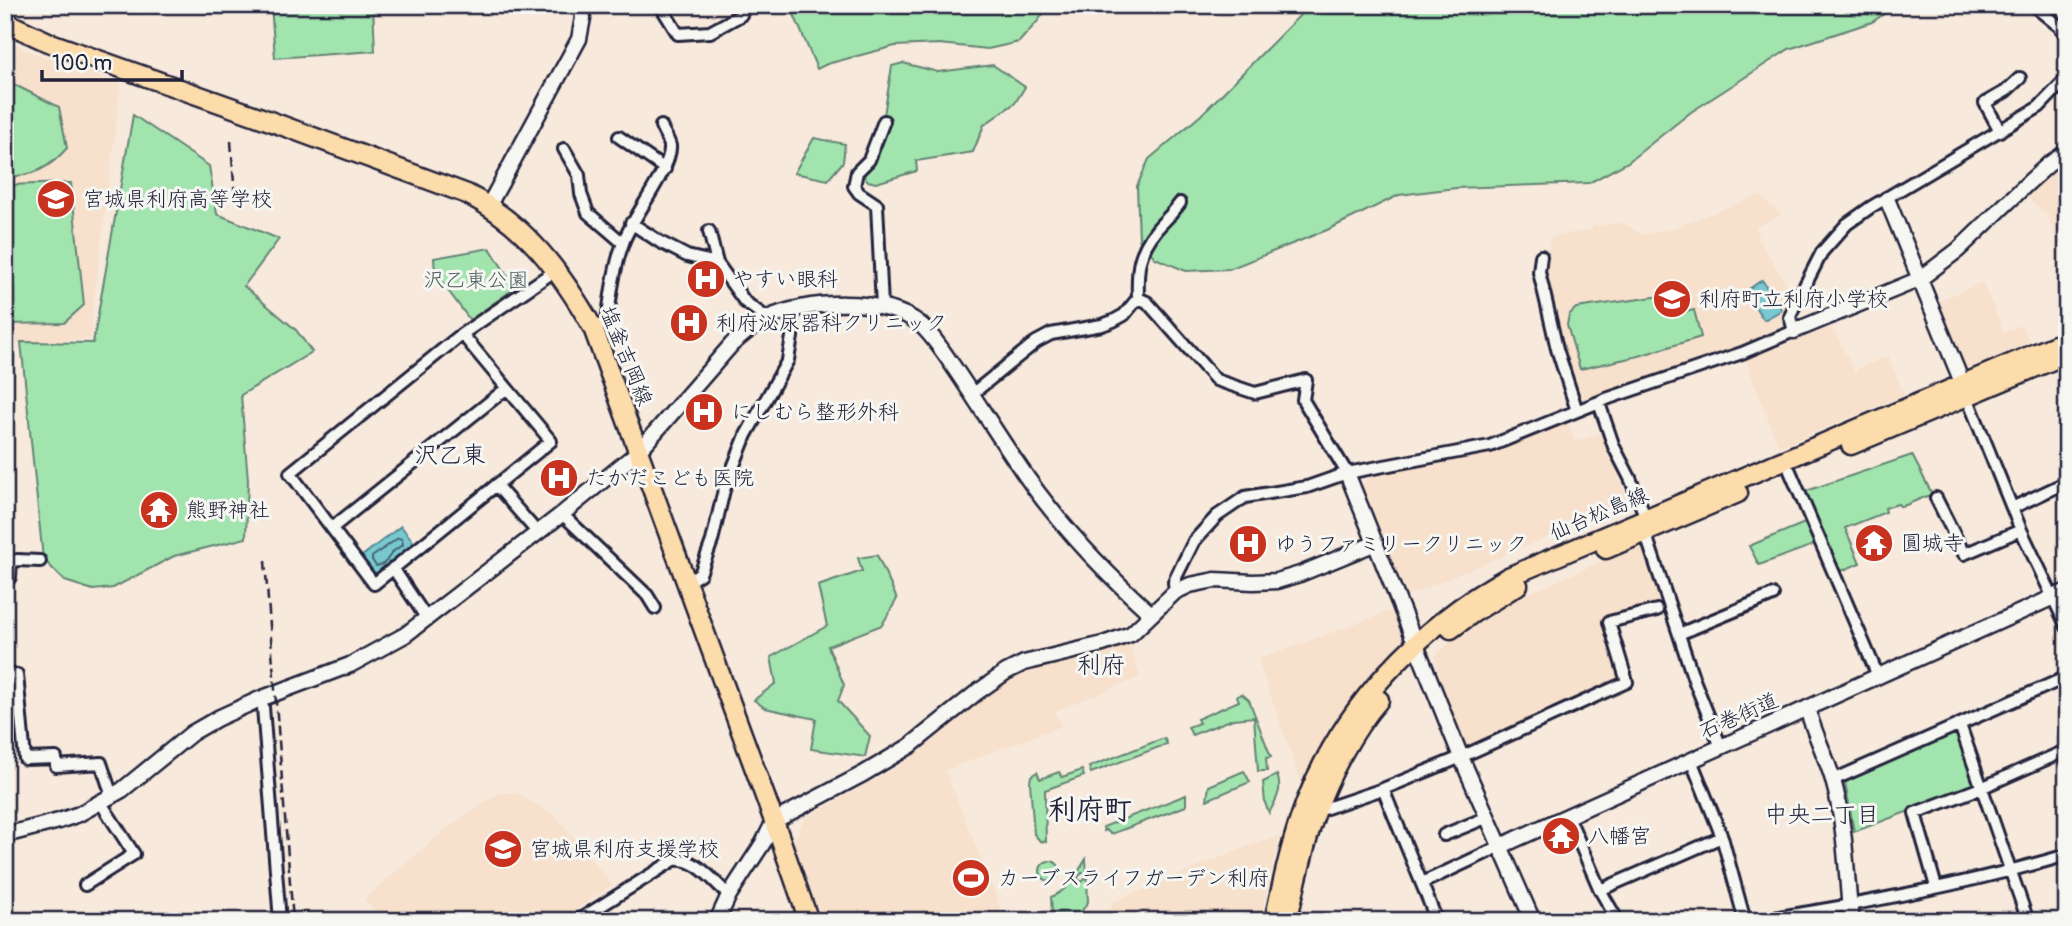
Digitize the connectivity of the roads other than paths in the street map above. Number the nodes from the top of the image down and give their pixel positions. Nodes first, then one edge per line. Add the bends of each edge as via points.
1 (582, 5) edge
2 (660, 5) edge
3 (745, 5) edge
4 (2033, 5) edge
5 (5, 22) edge
6 (2067, 36) edge
7 (2020, 78) dead end
8 (2067, 78) edge
9 (884, 121) dead end
10 (661, 126) dead end
11 (2000, 131) junction
12 (619, 137) dead end
13 (564, 149) dead end
14 (2067, 152) edge
15 (664, 169) junction
16 (1887, 199) junction
17 (1180, 203) dead end
18 (489, 205) junction
19 (631, 223) junction
20 (709, 231) dead end
21 (623, 243) junction
22 (1541, 256) dead end
23 (717, 263) junction
24 (555, 270) junction
25 (1920, 279) junction
26 (1138, 298) junction
27 (882, 306) junction
28 (792, 310) junction
29 (767, 318) junction
30 (593, 328) junction
31 (1794, 331) junction
32 (462, 334) junction
33 (2067, 340) edge
34 (2067, 354) edge
35 (507, 388) junction
36 (1965, 391) junction
37 (972, 394) junction
38 (1599, 403) junction
39 (1577, 411) junction
40 (638, 452) junction
41 (1790, 471) junction
42 (1347, 473) junction
43 (2067, 482) edge
44 (496, 485) junction
45 (1936, 498) dead end
46 (2012, 508) junction
47 (562, 514) junction
48 (1646, 525) junction
49 (332, 528) junction
50 (2021, 530) junction
51 (537, 532) junction
52 (1376, 542) junction
53 (40, 561) dead end
54 (393, 568) junction
55 (686, 583) junction
56 (5, 584) edge
57 (2067, 591) edge
58 (1175, 592) junction
59 (1773, 596) dead end
60 (2052, 597) junction
61 (655, 608) dead end
62 (1657, 611) dead end
63 (1151, 614) junction
64 (427, 619) junction
65 (2067, 627) edge
66 (1678, 634) junction
67 (1418, 648) junction
68 (5, 673) edge
69 (1878, 676) junction
70 (2067, 677) edge
71 (260, 699) junction
72 (1807, 708) junction
73 (1960, 725) junction
74 (1721, 747) junction
75 (2067, 750) edge
76 (1461, 757) junction
77 (1691, 760) junction
78 (1833, 780) junction
79 (1981, 788) junction
80 (1383, 789) junction
81 (106, 799) junction
82 (1315, 812) junction
83 (1568, 816) junction
84 (1488, 817) junction
85 (774, 821) junction
86 (5, 835) edge
87 (1444, 835) dead end
88 (1722, 837) junction
89 (1502, 846) junction
90 (2067, 855) edge
91 (2011, 871) junction
92 (1422, 883) junction
93 (85, 885) dead end
94 (1936, 887) junction
95 (1600, 890) junction
96 (729, 895) junction
97 (1850, 913) edge
98 (1434, 920) edge
99 (280, 921) edge
100 (577, 921) edge
101 (717, 921) edge
102 (809, 921) edge
103 (1274, 921) edge
104 (1287, 921) edge
105 (1533, 921) edge
106 (1618, 921) edge
107 (1745, 921) edge
108 (1753, 921) edge
109 (2028, 921) edge

1 - 18 street via 579,39
2 - 3 street via 678,34 710,32 741,15
4 - 6 street
5 - 18 main road, 塩釜吉岡線
7 - 11 street via 1985,103
8 - 11 street via 2039,107
9 - 27 street via 854,186 877,205
10 - 15 street via 670,146
11 - 16 street
12 - 15 street
13 - 21 street via 579,175 588,213
14 - 25 street
15 - 19 street
16 - 25 street
16 - 31 street via 1847,224 1822,252 1790,317
17 - 26 street via 1141,255 1136,273
18 - 24 main road, 塩釜吉岡線 via 518,228
19 - 21 street
19 - 23 street via 687,256
20 - 23 street
21 - 30 street via 607,322
22 - 39 street via 1539,272
23 - 29 street via 745,302
24 - 30 main road, 塩釜吉岡線
24 - 32 street
25 - 31 street
25 - 36 street
26 - 37 street via 1113,321 1051,334 1036,342
26 - 42 street via 1147,302 1216,380 1255,393 1306,380 1303,400
27 - 28 street
27 - 37 street via 918,323 934,338
28 - 29 street
28 - 55 street via 788,360 746,435 724,490 700,574
29 - 40 street via 732,344
30 - 40 main road, 塩釜吉岡線
31 - 38 street
32 - 35 street
32 - 49 street via 290,473
33 - 36 main road, 仙台松島線
34 - 36 main road, 仙台松島線
35 - 44 street via 551,441
35 - 49 street
36 - 41 main road, 仙台松島線
36 - 46 street
36 - 48 main road, 仙台松島線
37 - 63 street via 1018,466 1063,523 1107,574
38 - 39 street
38 - 48 street
39 - 42 street via 1490,446
40 - 47 street
40 - 55 main road, 塩釜吉岡線
41 - 48 main road, 仙台松島線
41 - 69 street
42 - 52 street
42 - 58 street via 1307,487 1245,497 1230,506 1194,541 1174,582
43 - 46 street
44 - 51 street
44 - 54 street
45 - 50 street via 1964,554
46 - 50 street
47 - 51 street
47 - 61 street
48 - 66 street
48 - 67 main road, 仙台松島線 via 1512,588
49 - 54 street via 374,584
50 - 60 street
51 - 64 street
52 - 58 street via 1277,581 1215,580
52 - 67 street
53 - 56 street via 11,562
54 - 64 street
55 - 85 main road, 塩釜吉岡線
57 - 60 street, 石巻街道
58 - 63 street
59 - 66 street
60 - 65 street
60 - 69 street, 石巻街道
62 - 76 street via 1609,622 1628,682
63 - 85 street via 1118,639 1024,663 1006,672 910,746
64 - 71 street via 350,665
66 - 74 street
67 - 76 street
67 - 82 main road, 仙台松島線 via 1363,721
67 - 103 main road, 仙台松島線 via 1381,679 1353,714 1318,775 1294,838
68 - 81 street via 17,675 25,759 56,758 56,766 101,763
69 - 72 street, 石巻街道
70 - 73 street
71 - 81 street via 192,733
71 - 99 street
72 - 74 street, 石巻街道
72 - 78 street
73 - 78 street
73 - 79 street
74 - 77 street, 石巻街道
75 - 79 street
76 - 80 street
76 - 84 street
77 - 83 street, 石巻街道
77 - 88 street
78 - 97 street
79 - 91 street
79 - 94 street via 1915,813
80 - 82 street
80 - 92 street
81 - 86 street via 59,821
81 - 93 street via 134,854
82 - 104 main road, 仙台松島線
83 - 89 street, 石巻街道
83 - 95 street
84 - 87 street
84 - 89 street
85 - 96 street
85 - 102 main road, 塩釜吉岡線
88 - 95 street
88 - 107 street
89 - 92 street
89 - 105 street
90 - 91 street
91 - 94 street
91 - 109 street
92 - 98 street
94 - 97 street
95 - 106 street
96 - 100 street via 692,862 674,860
96 - 101 street
97 - 108 street

